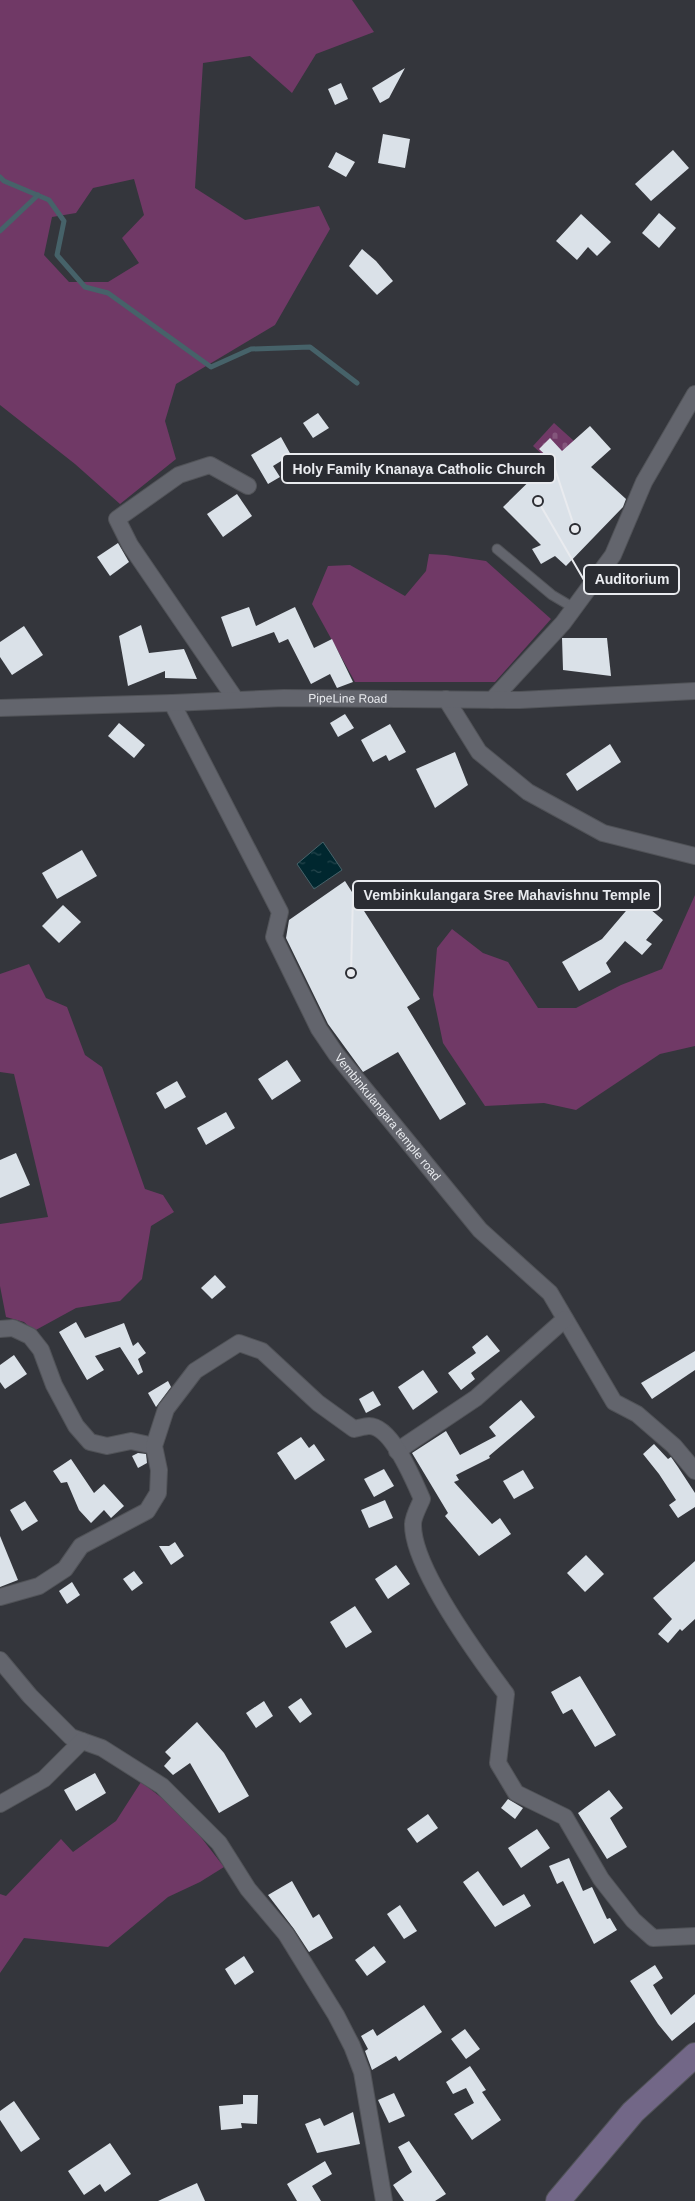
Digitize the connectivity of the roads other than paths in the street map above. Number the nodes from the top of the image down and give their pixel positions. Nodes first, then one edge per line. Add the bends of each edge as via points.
1 (695, 394) edge
2 (248, 486) dead end
3 (498, 549) dead end
4 (574, 608) junction
5 (695, 691) edge
6 (446, 699) junction
7 (236, 700) junction
8 (492, 700) junction
9 (172, 704) junction
10 (0, 708) edge
11 (695, 856) edge
12 (566, 1319) junction
13 (0, 1329) edge
14 (154, 1446) junction
15 (397, 1451) junction
16 (695, 1471) edge
17 (0, 1597) edge
18 (0, 1660) edge
19 (82, 1741) junction
20 (0, 1804) edge
21 (695, 1936) edge
22 (695, 2055) edge
23 (384, 2201) edge
24 (558, 2201) edge

1 - 4 street via 644,482 613,555
2 - 7 street via 210,465 179,475 116,519 130,546
3 - 4 lane via 552,595
4 - 8 street
5 - 8 street, PipeLine Road
6 - 7 street, PipeLine Road
6 - 8 street, PipeLine Road
6 - 11 street via 479,752 528,792 603,833
7 - 9 street, PipeLine Road
9 - 10 street, PipeLine Road
9 - 12 street, Vembinkulangara temple road via 280,912 274,937 319,1029 480,1230 550,1293
12 - 15 street via 476,1398
12 - 16 street, Vembinkulangara temple road via 614,1402 637,1414 674,1446
13 - 14 street via 14,1328 30,1336 41,1350 54,1385 76,1426 90,1442 107,1446 131,1441
14 - 15 street via 166,1409 195,1371 239,1343 262,1351 318,1403 354,1430 370,1426 384,1432
14 - 17 street via 159,1470 158,1493 147,1511 81,1546 65,1569 39,1586
15 - 21 street via 409,1468 422,1499 413,1524 421,1562 457,1624 506,1694 498,1763 516,1793 565,1818 601,1879 632,1920 653,1938
18 - 19 street via 71,1737
19 - 20 street via 44,1779
19 - 23 street via 102,1748 162,1786 219,1843 248,1889 286,1934 336,2015 362,2072
22 - 24 main road via 633,2112

